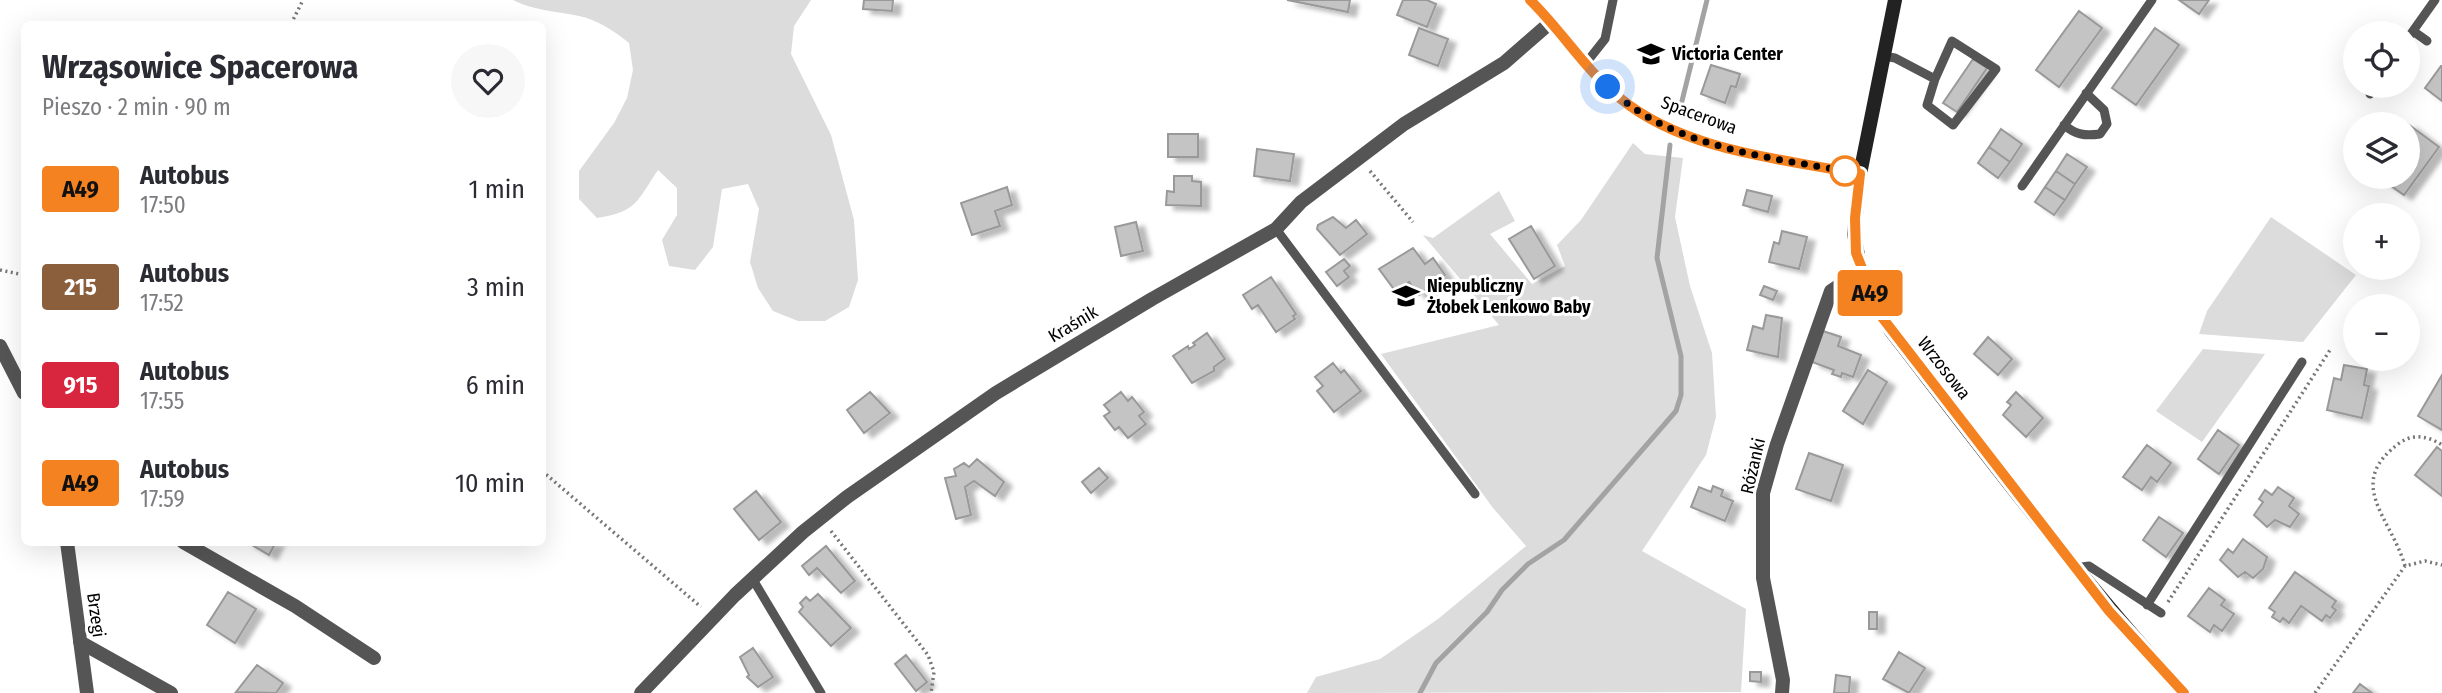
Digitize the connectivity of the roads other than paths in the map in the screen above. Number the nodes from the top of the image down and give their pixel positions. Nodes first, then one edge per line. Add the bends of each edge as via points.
1 (1530, 0) edge
2 (1613, 0) edge
3 (1895, 0) edge
4 (2152, 0) edge
5 (2435, 0) edge
6 (2420, 21) edge
7 (1551, 22) junction
8 (2420, 39) edge
9 (2427, 41) dead end
10 (1883, 56) junction
11 (1586, 63) junction
12 (1935, 79) junction
13 (2086, 93) junction
14 (2064, 125) junction
15 (1860, 174) junction
16 (2022, 186) dead end
17 (1276, 229) junction
18 (1861, 271) junction
19 (0, 346) edge
20 (2302, 362) dead end
21 (21, 387) edge
22 (1475, 494) dead end
23 (68, 546) edge
24 (190, 546) edge
25 (2075, 568) junction
26 (752, 578) junction
27 (2147, 605) junction
28 (2161, 613) road end
29 (80, 642) junction
30 (374, 658) dead end
31 (87, 693) edge
32 (171, 693) edge
33 (641, 693) edge
34 (821, 693) edge
35 (1782, 693) edge
36 (2183, 693) edge

1 - 7 street, Spacerowa
2 - 11 lane via 1605,39
3 - 10 street, Wrzosowa
4 - 13 lane
5 - 6 lane
7 - 11 street, Spacerowa
7 - 17 street, Kraśnik via 1504,63 1405,124 1301,202
8 - 9 lane
10 - 12 lane
10 - 15 street, Wrzosowa
11 - 15 street, Spacerowa via 1619,98 1672,130 1735,149
12 - 12 lane via 1952,41 1996,69 1953,125 1927,105
13 - 14 lane
13 - 14 lane via 2104,110 2107,124 2100,134 2087,136
14 - 16 lane
15 - 18 street, Wrzosowa via 1854,234
17 - 22 lane
17 - 26 street, Kraśnik via 948,424 821,518
18 - 25 street, Wrzosowa via 1891,331
18 - 35 street, Różanki via 1831,291 1763,493 1763,578
19 - 21 street
20 - 27 lane
23 - 29 street, Brzegi
24 - 30 street
25 - 27 lane via 2089,566
25 - 36 street, Wrzosowa
26 - 33 street, Kraśnik
26 - 34 lane
27 - 28 lane
29 - 31 street, Brzegi
29 - 32 street

